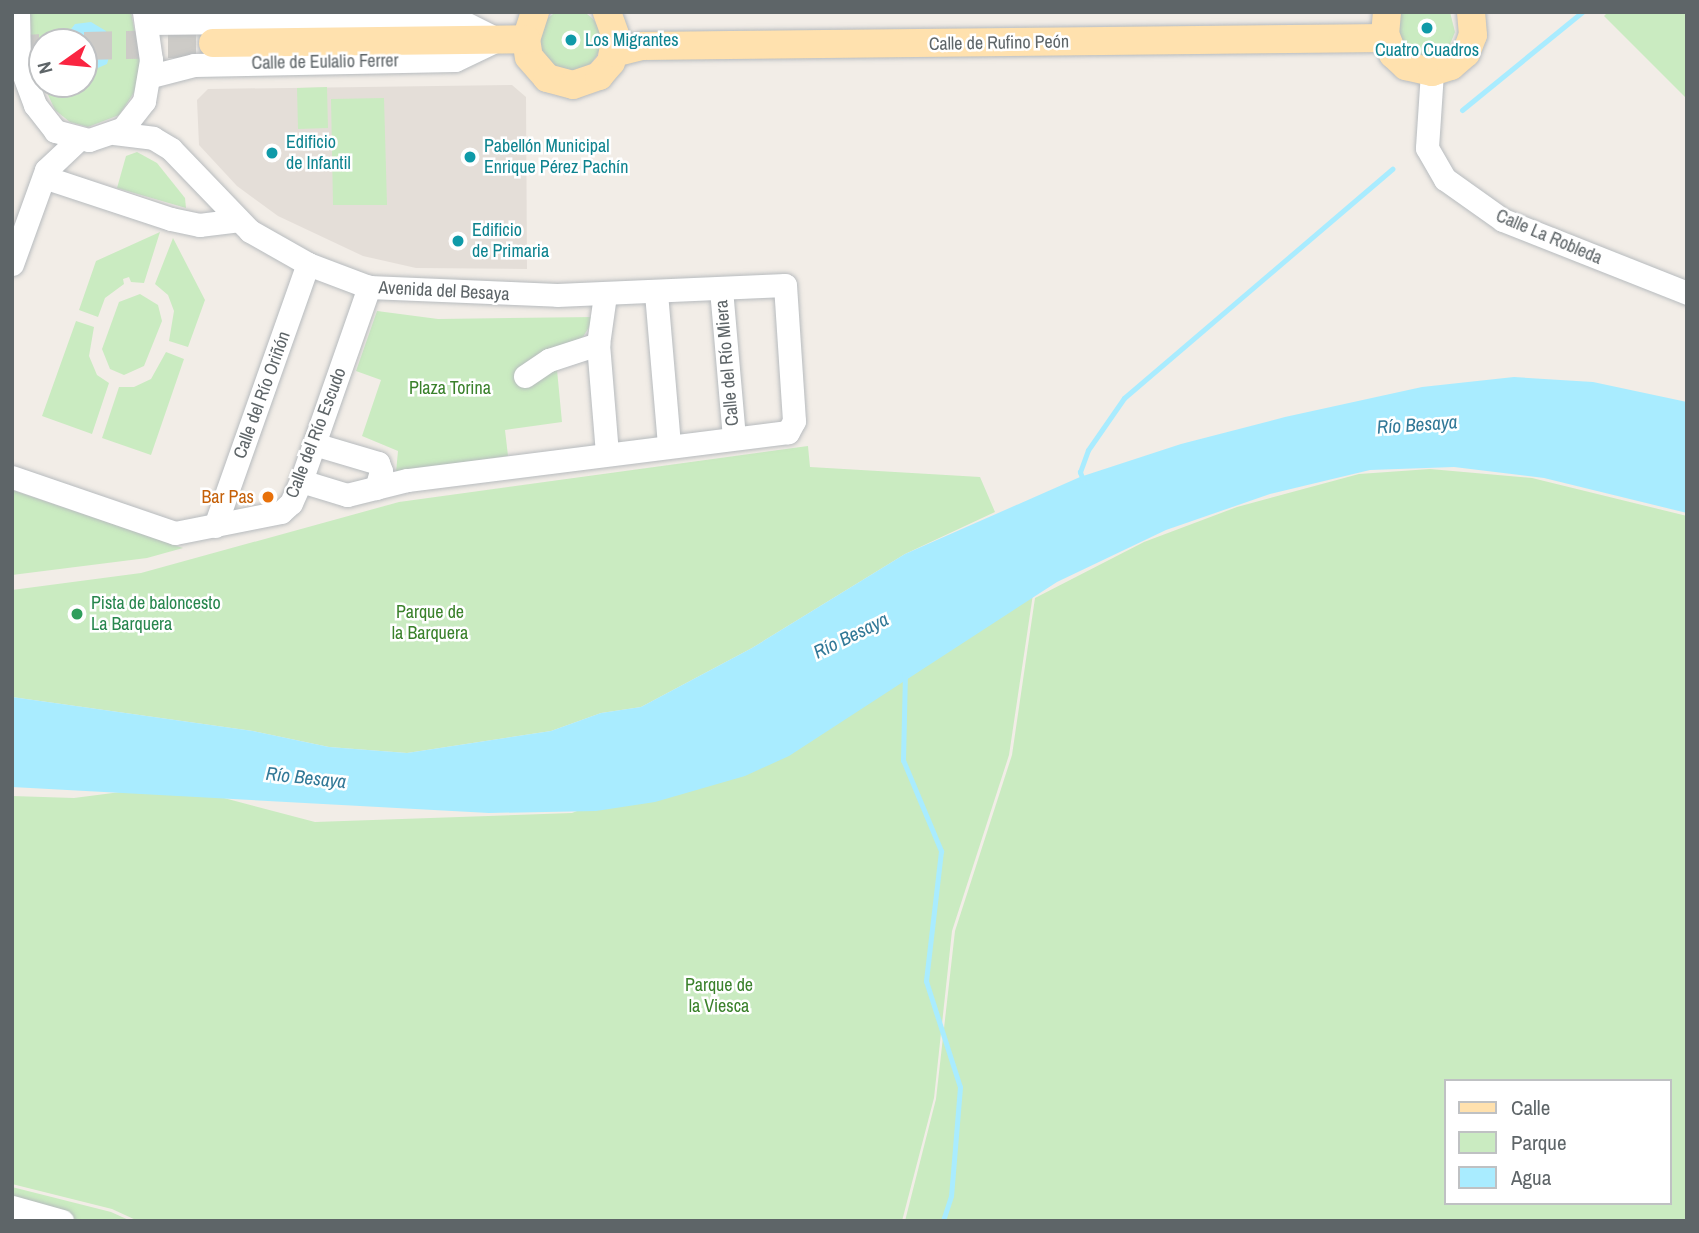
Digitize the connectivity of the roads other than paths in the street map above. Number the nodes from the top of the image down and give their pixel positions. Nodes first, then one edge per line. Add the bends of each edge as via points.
1 (535, 12) edge
2 (1471, 12) edge
3 (146, 18) edge
4 (1386, 23) edge
5 (16, 27) edge
6 (612, 32) edge
7 (498, 39) junction
8 (526, 39) junction
9 (213, 43) tunnel mouth
10 (1432, 72) junction
11 (150, 76) junction
12 (144, 101) junction
13 (48, 124) junction
14 (114, 133) junction
15 (79, 139) junction
16 (171, 149) junction
17 (45, 173) junction
18 (238, 220) junction
19 (16, 239) edge
20 (12, 264) edge
21 (308, 264) junction
22 (369, 288) junction
23 (721, 289) junction
24 (656, 293) junction
25 (1687, 293) edge
26 (605, 295) junction
27 (598, 344) junction
28 (525, 376) dead end
29 (734, 437) junction
30 (314, 444) junction
31 (669, 445) junction
32 (607, 454) junction
33 (12, 477) edge
34 (301, 481) junction
35 (376, 488) junction
36 (215, 526) junction
37 (12, 1208) edge
38 (62, 1221) edge

1 - 8 main road
2 - 10 main road via 1473,35 1466,53 1451,66
3 - 7 street, Calle de Eulalio Ferrer via 459,20
3 - 11 street
4 - 6 main road, Calle de Rufino Peón via 643,46
4 - 10 main road via 1406,66
5 - 13 street via 25,84
6 - 8 main road via 599,76 582,84 564,84 539,72 529,57
7 - 8 main road, Calle de Eulalio Ferrer
7 - 9 main road, Calle de Eulalio Ferrer
7 - 11 street, Calle de Eulalio Ferrer via 455,60 194,65
10 - 25 street, Calle La Robleda via 1427,148 1445,179 1503,220
11 - 12 street
12 - 14 street
12 - 16 street
13 - 15 street
13 - 17 street
14 - 15 street
14 - 16 street via 145,135
15 - 17 street
16 - 18 street, Avenida del Besaya
17 - 18 street via 171,219 199,225
17 - 19 street
18 - 21 street, Avenida del Besaya
19 - 20 street
21 - 22 street, Avenida del Besaya
21 - 36 street, Calle del Río Oriñón
22 - 26 street, Avenida del Besaya
22 - 30 street, Calle del Río Escudo
23 - 24 street, Avenida del Besaya
23 - 29 street, Calle del Río Miera
23 - 29 street, Avenida del Besaya via 785,285 794,421 788,432
24 - 26 street, Avenida del Besaya
24 - 31 street
26 - 27 street
27 - 28 street via 548,360
27 - 32 street
29 - 31 street
30 - 34 street, Calle del Río Escudo
30 - 35 street via 377,463 381,471
31 - 32 street
32 - 35 street
33 - 36 street, Calle del Río Escudo via 175,533
34 - 35 street via 347,495
34 - 36 street, Calle del Río Escudo via 291,503 281,512
37 - 38 street

